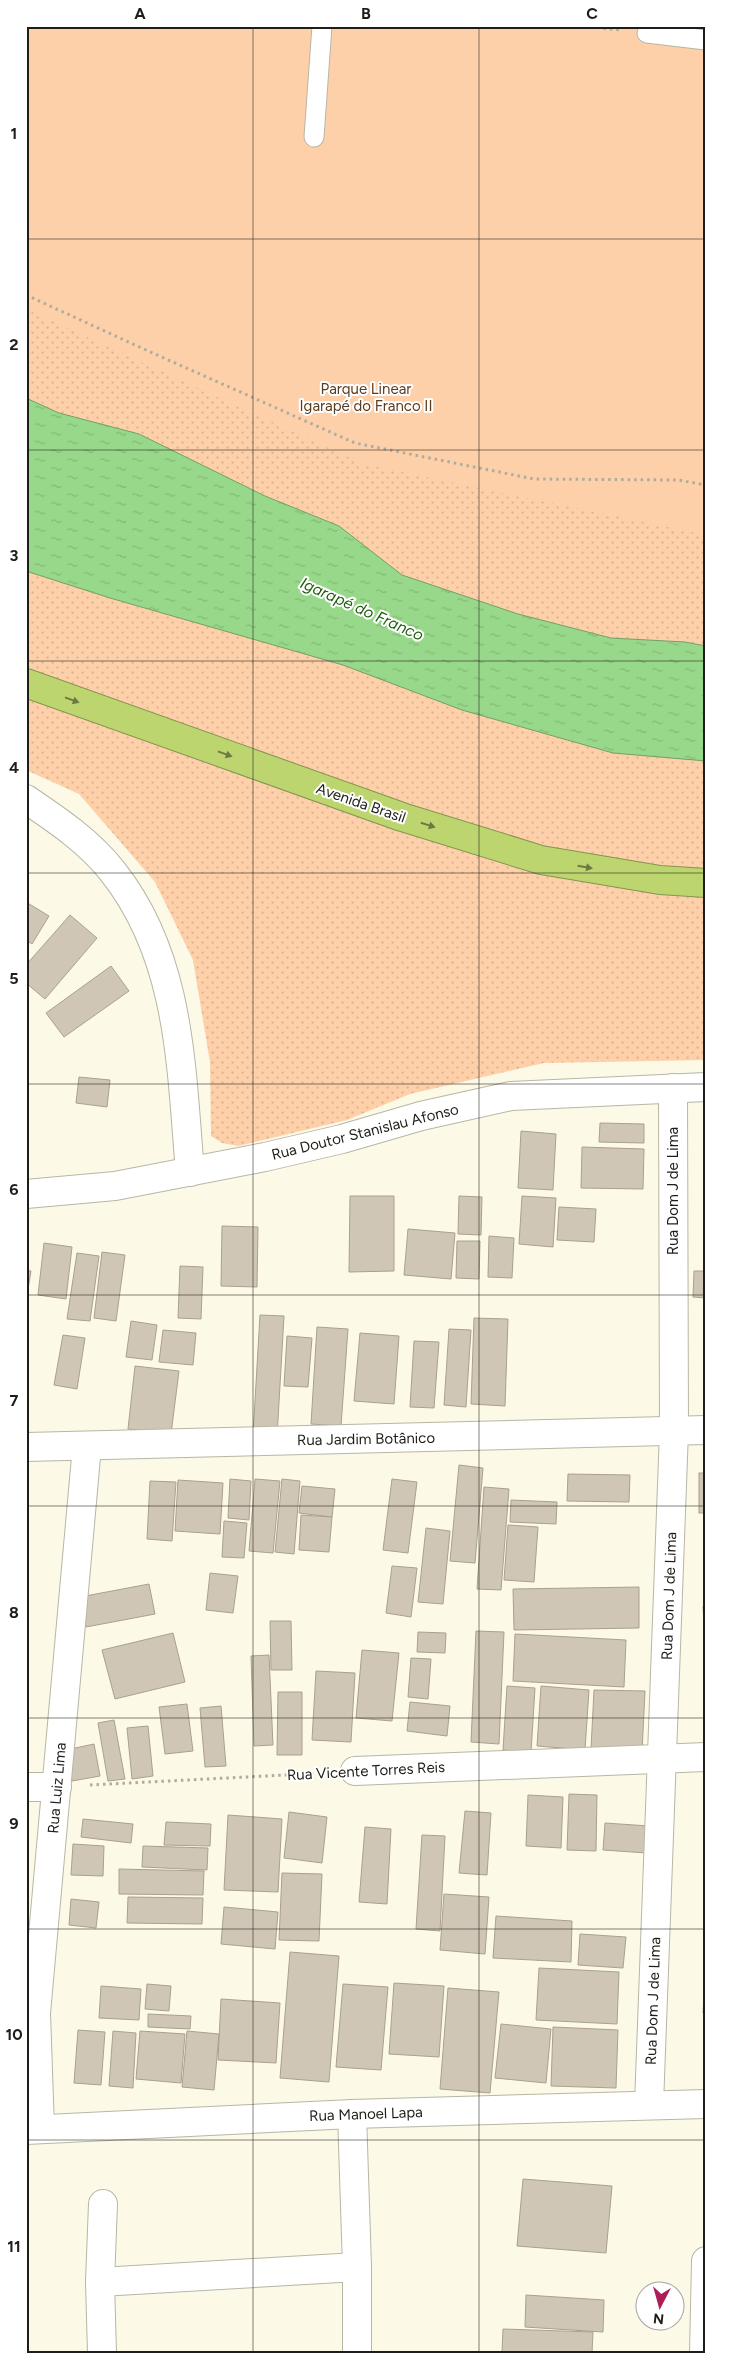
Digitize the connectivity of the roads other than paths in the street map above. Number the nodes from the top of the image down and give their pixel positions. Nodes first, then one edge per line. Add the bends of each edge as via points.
1 (322, 26) edge
2 (646, 33) road end
3 (706, 40) edge
4 (314, 137) dead end
5 (26, 683) edge
6 (26, 799) edge
7 (706, 883) edge
8 (706, 1087) edge
9 (673, 1088) junction
10 (190, 1172) junction
11 (26, 1194) edge
12 (706, 1430) edge
13 (674, 1431) junction
14 (87, 1446) junction
15 (26, 1447) edge
16 (706, 1757) edge
17 (663, 1758) junction
18 (355, 1771) road end
19 (26, 1787) edge
20 (57, 1787) junction
21 (649, 2104) junction
22 (706, 2104) edge
23 (352, 2114) junction
24 (33, 2130) edge
25 (103, 2204) dead end
26 (706, 2261) edge
27 (357, 2267) junction
28 (100, 2282) junction
29 (102, 2353) edge
30 (357, 2353) edge
31 (704, 2353) edge

1 - 4 lane
2 - 3 lane
5 -> 7 highway, Avenida Brasil via 402,817 541,860 660,880
6 - 10 street via 71,830 113,872 148,927 166,974 178,1030
8 - 9 street, Rua Doutor Stanislau Afonso
9 - 10 street, Rua Doutor Stanislau Afonso via 511,1096 421,1116 265,1158
9 - 13 street, Rua Dom J de Lima
10 - 11 street, Rua Doutor Stanislau Afonso via 115,1186
12 - 13 street, Rua Jardim Botânico
13 - 14 street, Rua Jardim Botânico
13 - 17 street, Rua Dom J de Lima
14 - 15 street, Rua Jardim Botânico
14 - 20 street, Rua Luiz Lima
16 - 17 street, Rua Vicente Torres Reis
17 - 18 street, Rua Vicente Torres Reis
17 - 21 street, Rua Dom J de Lima
19 - 20 street
20 - 24 street, Rua Luiz Lima via 36,2013
21 - 22 street, Rua Manoel Lapa
21 - 23 street, Rua Manoel Lapa
23 - 24 street, Rua Manoel Lapa
23 - 27 street
25 - 28 street
26 - 31 street
27 - 28 street
27 - 30 street
28 - 29 street

